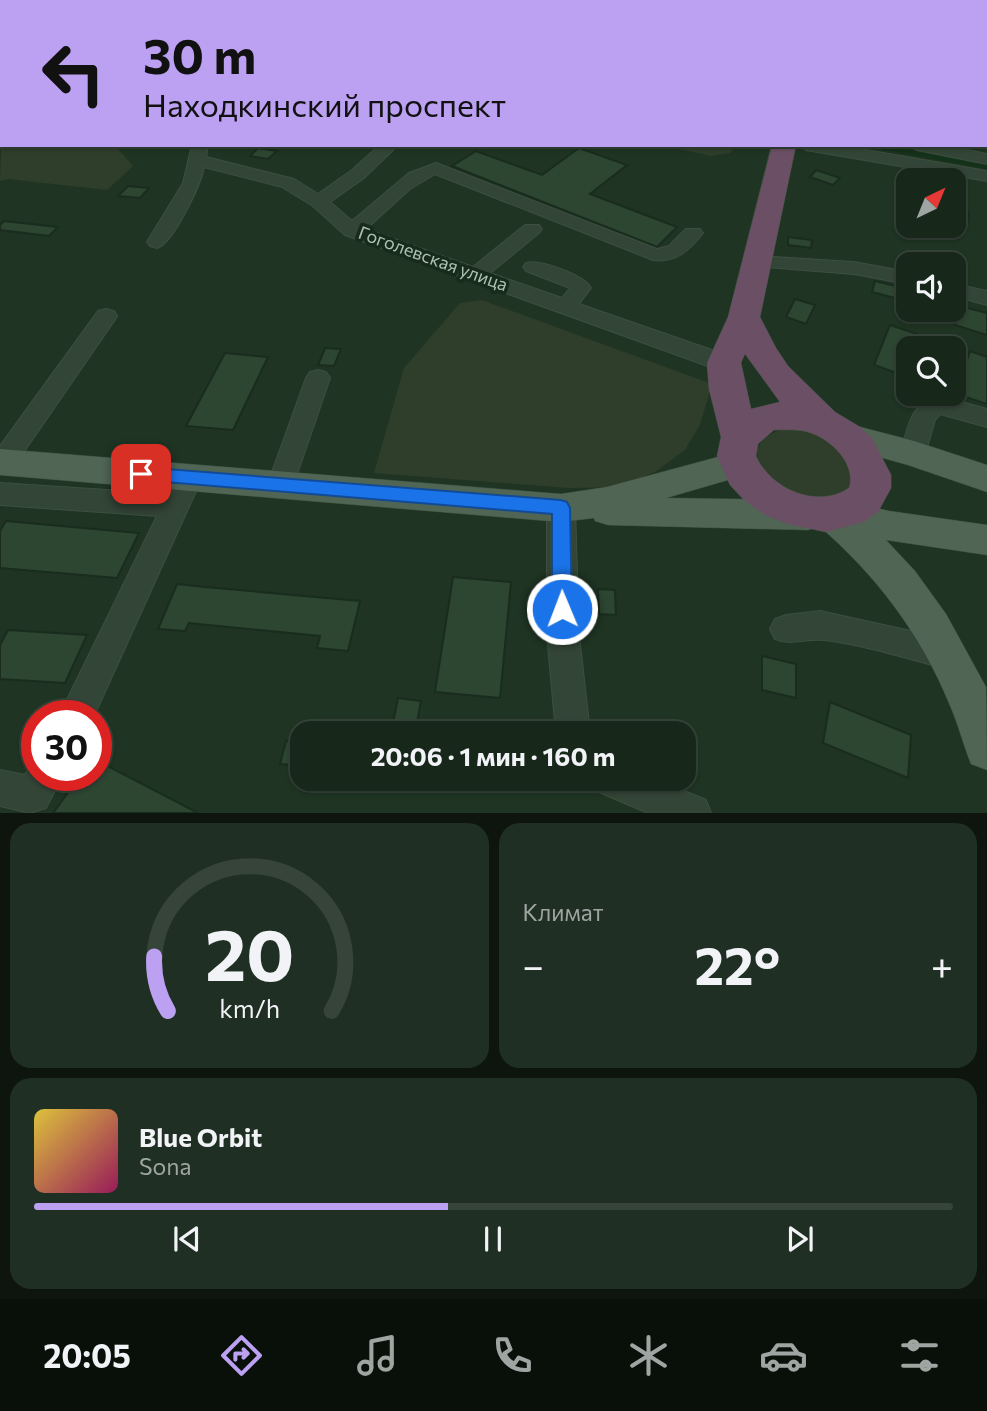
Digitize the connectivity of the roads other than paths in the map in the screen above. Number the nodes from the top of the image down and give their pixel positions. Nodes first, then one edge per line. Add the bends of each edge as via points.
1 (388, 147) edge
2 (784, 147) edge
3 (818, 147) edge
4 (927, 147) edge
5 (199, 153) edge
6 (987, 159) edge
7 (987, 176) edge
8 (319, 202) junction
9 (532, 229) dead end
10 (352, 231) junction
11 (694, 233) dead end
12 (158, 242) dead end
13 (759, 262) junction
14 (533, 267) dead end
15 (836, 267) junction
16 (475, 275) junction
17 (896, 275) edge
18 (836, 288) dead end
19 (966, 292) edge
20 (987, 298) edge
21 (565, 308) junction
22 (106, 316) dead end
23 (744, 317) junction
24 (724, 363) junction
25 (318, 378) dead end
26 (987, 418) edge
27 (833, 428) junction
28 (740, 450) junction
29 (914, 454) junction
30 (1, 472) edge
31 (987, 479) edge
32 (280, 486) junction
33 (182, 492) junction
34 (561, 508) junction
35 (827, 514) junction
36 (987, 540) edge
37 (786, 629) dead end
38 (947, 654) junction
39 (84, 700) edge
40 (572, 721) edge
41 (984, 730) edge
42 (641, 791) edge
43 (693, 813) edge

1 - 8 street
2 - 13 highway
3 - 7 street
4 - 6 street
5 - 8 street, Гоголевская улица via 281,181
5 - 12 street, Гоголевская улица via 192,183
8 - 10 street, Гоголевская улица
9 - 16 street
10 - 11 street via 412,179 436,168 653,254 665,257 674,253
10 - 16 street, Гоголевская улица
13 - 15 street
13 - 23 highway
14 - 21 street via 579,284
15 - 17 street
15 - 18 street
16 - 21 street, Гоголевская улица
19 - 20 street
21 - 24 street, Гоголевская улица
22 - 30 street
23 - 24 highway
23 - 27 highway via 760,355 783,387
24 - 28 highway
25 - 32 street
26 - 29 street via 934,404 926,409
27 - 28 highway via 796,415 773,416 753,424
27 - 29 main road
27 - 35 highway via 862,451 871,469 870,489 859,505
28 - 34 main road via 709,469 617,500
28 - 35 highway via 744,474 759,492 784,507
29 - 31 main road
30 - 33 main road
32 - 33 main road
32 - 34 main road
33 - 39 street
34 - 35 main road
34 - 40 street via 563,635
35 - 36 main road
35 - 38 main road via 888,566
37 - 38 street via 820,625
38 - 41 main road
42 - 43 street

